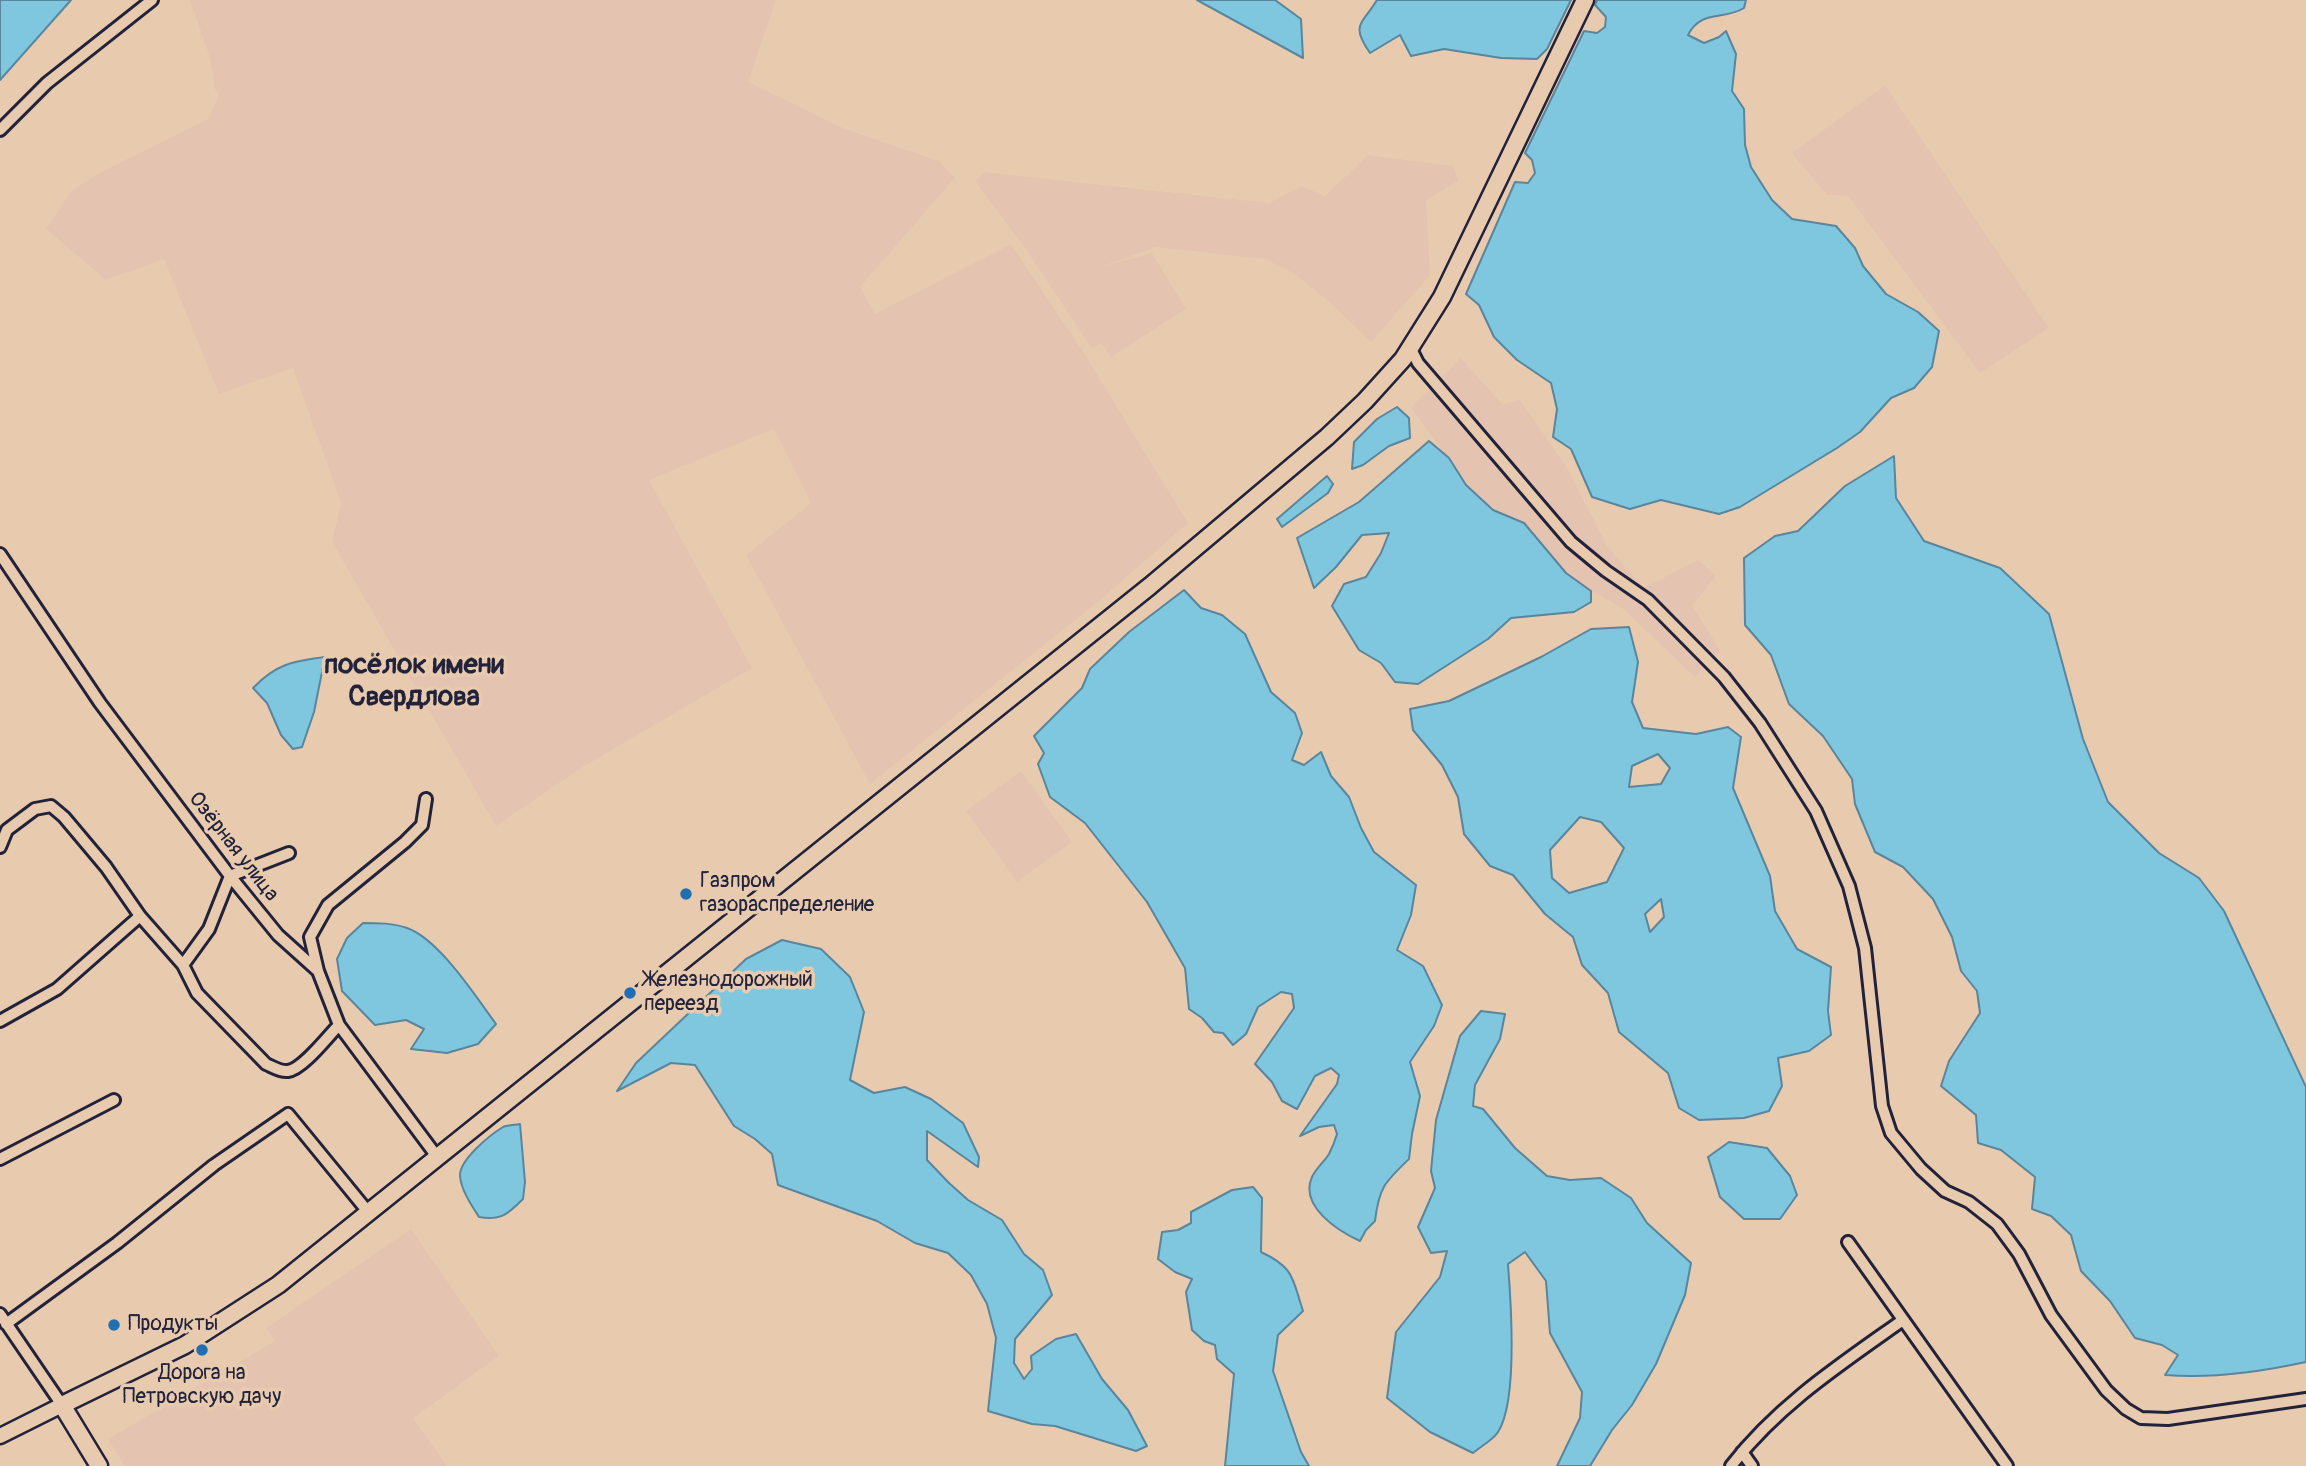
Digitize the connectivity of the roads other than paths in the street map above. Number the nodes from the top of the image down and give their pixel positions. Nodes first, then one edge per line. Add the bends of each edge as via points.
1 (152, 0) edge
2 (1585, 0) edge
3 (0, 130) edge
4 (1411, 349) junction
5 (0, 554) edge
6 (426, 799) dead end
7 (0, 847) edge
8 (289, 853) dead end
9 (230, 876) junction
10 (140, 916) junction
11 (183, 965) junction
12 (318, 971) junction
13 (0, 1021) edge
14 (339, 1025) junction
15 (114, 1100) dead end
16 (438, 1158) junction
17 (0, 1159) edge
18 (369, 1213) junction
19 (1848, 1242) dead end
20 (3, 1319) edge
21 (1903, 1320) junction
22 (2306, 1399) edge
23 (62, 1405) junction
24 (0, 1436) edge
25 (1742, 1452) junction
26 (99, 1466) edge
27 (1731, 1466) edge
28 (1752, 1466) edge
29 (2007, 1466) edge

1 - 3 street via 47,83
2 - 4 main road via 1442,297
4 - 16 main road via 1337,428 1207,540
4 - 22 street via 1418,363 1571,542 1648,600 1724,677 1760,723 1816,811 1849,886 1865,948 1882,1106 1891,1133 1944,1191 1969,1202 1997,1224 2019,1254 2051,1315 2106,1390 2141,1418 2168,1419
5 - 9 street, Озёрная улица via 100,703
6 - 12 street via 422,825 328,905 310,937
7 - 10 street via 7,830 35,809 51,806 106,867
8 - 9 street
9 - 11 street via 209,929
9 - 12 street, Озёрная улица via 278,935
10 - 11 street
10 - 13 street via 57,989
11 - 14 street via 197,993 266,1064 278,1070 299,1066
12 - 14 street, Озёрная улица
14 - 16 street, Озёрная улица
15 - 17 street
16 - 18 main road
18 - 20 street via 288,1114 214,1165 117,1243
18 - 23 main road via 248,1306 172,1352
19 - 21 street
20 - 23 street
21 - 25 street via 1811,1385
21 - 29 street
23 - 24 street
23 - 26 main road
25 - 27 street
25 - 28 street

